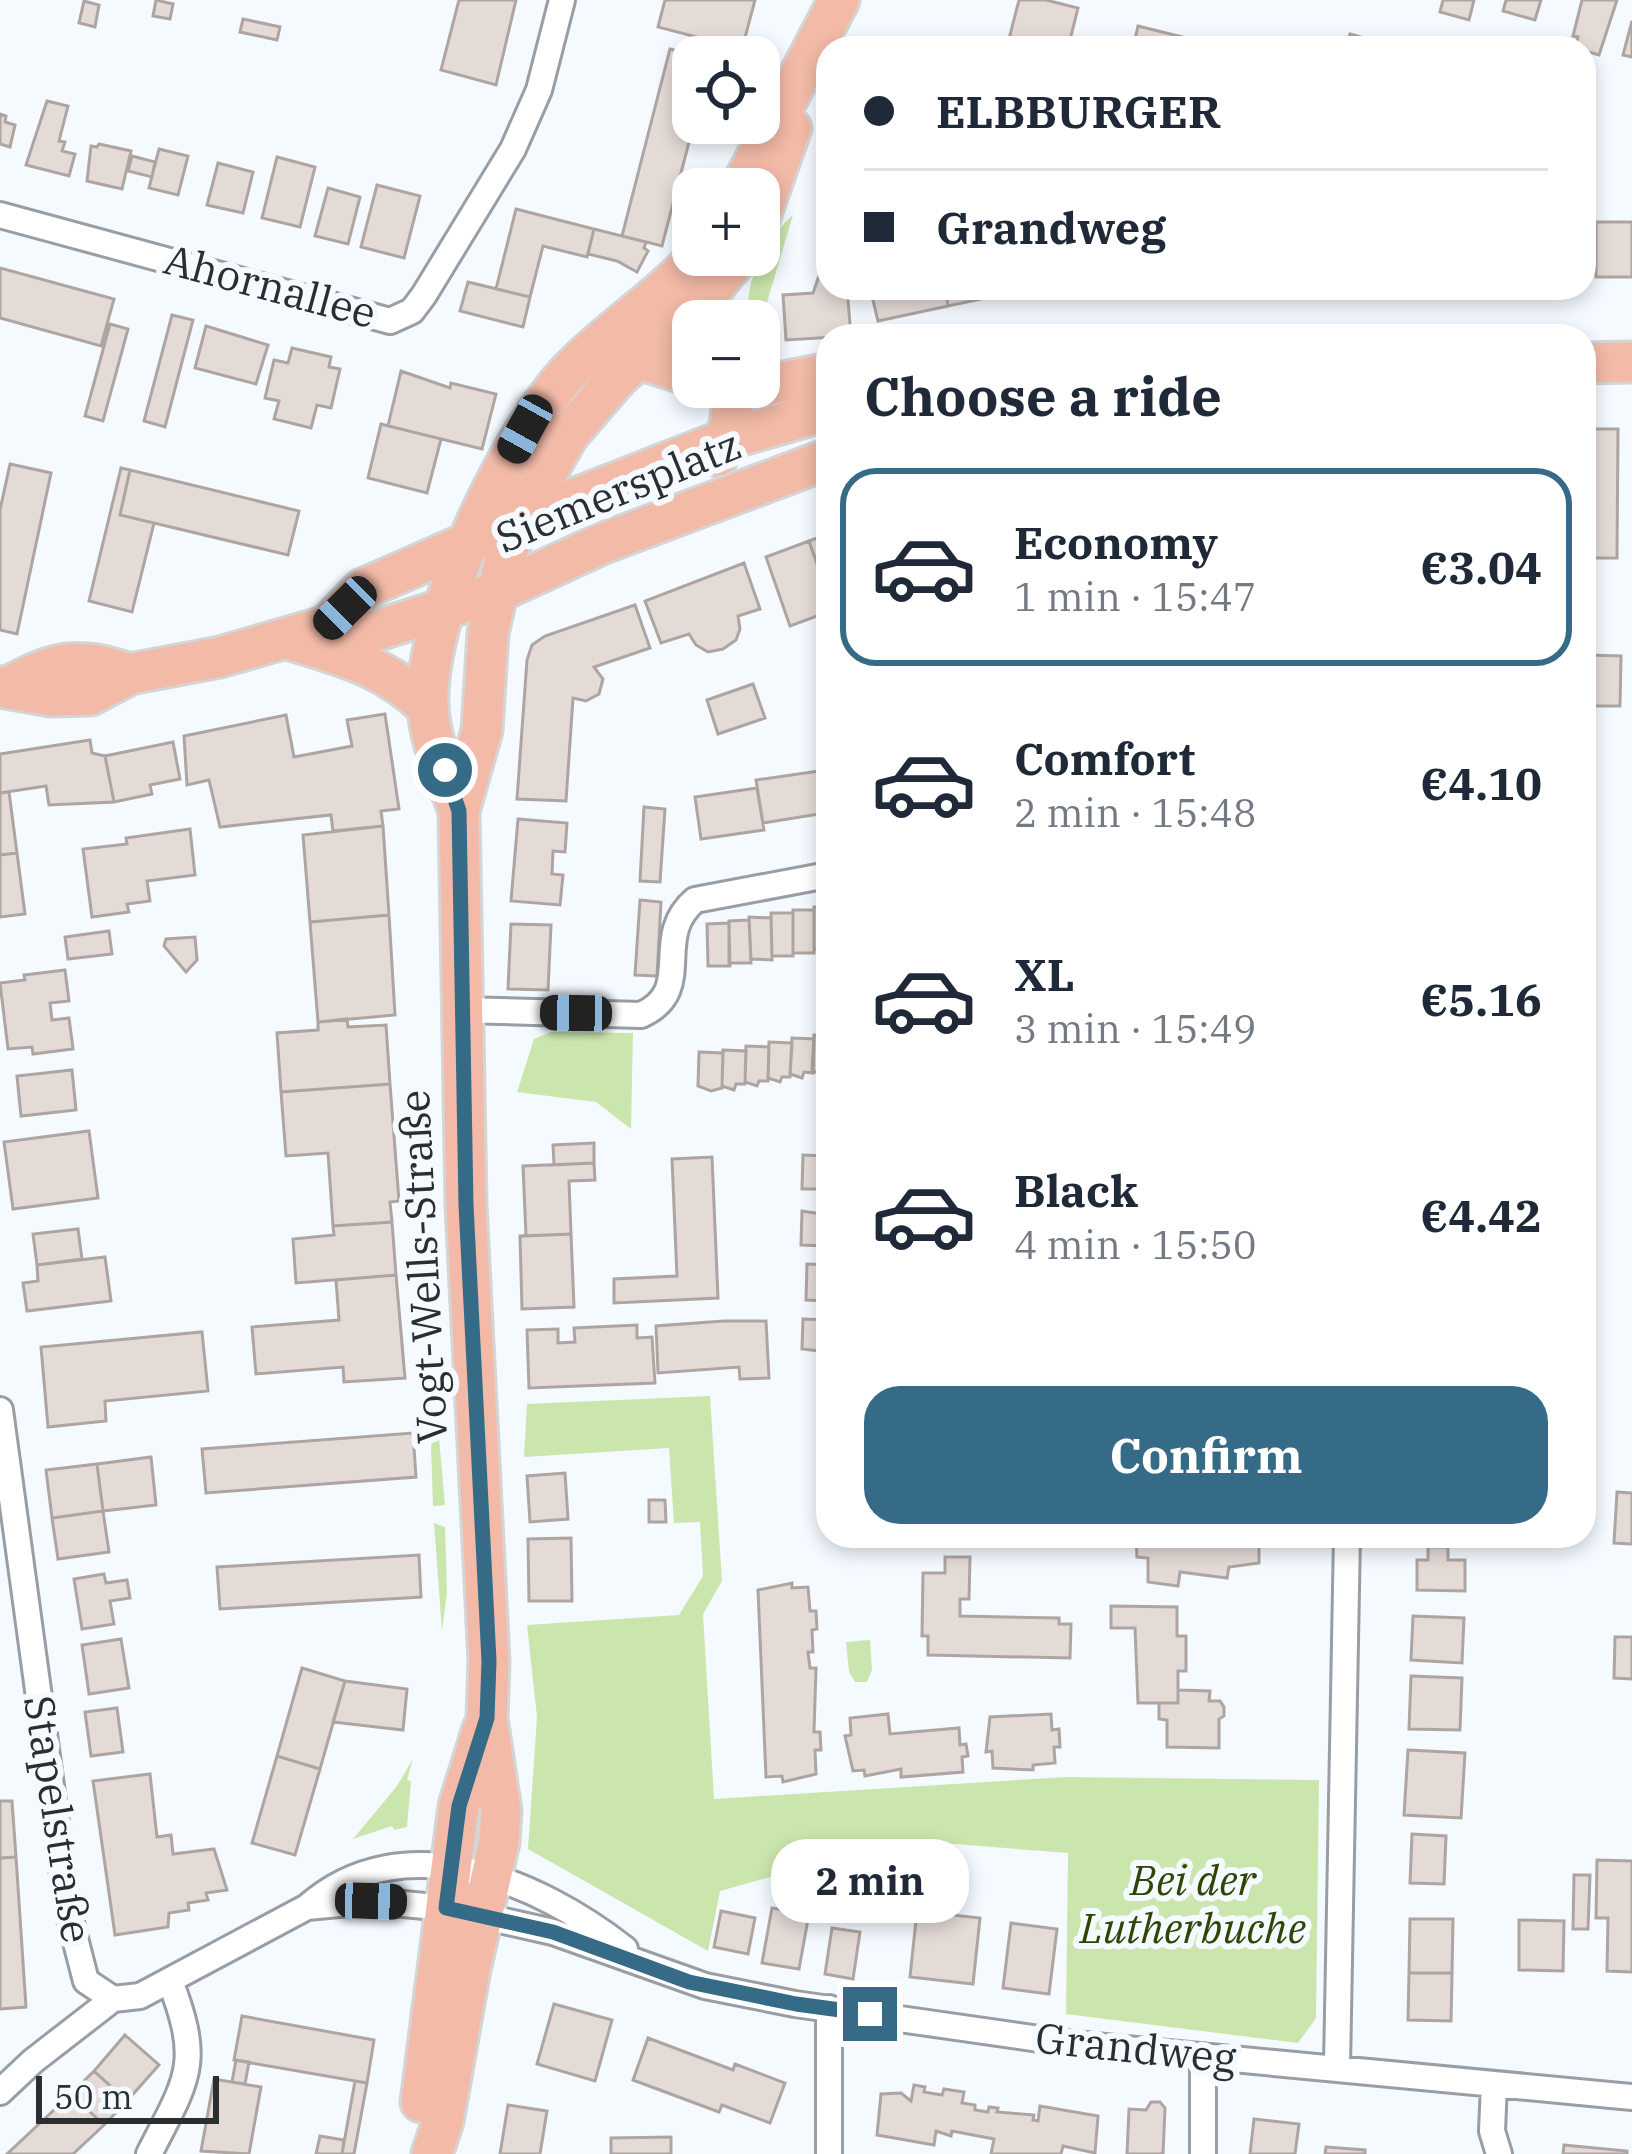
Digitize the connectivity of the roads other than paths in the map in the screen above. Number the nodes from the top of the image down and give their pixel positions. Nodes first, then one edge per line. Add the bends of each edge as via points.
1 (562, 0) edge
2 (839, 0) edge
3 (822, 36) edge
4 (816, 49) edge
5 (816, 50) edge
6 (751, 168) edge
7 (779, 168) edge
8 (0, 215) edge
9 (691, 276) edge
10 (714, 276) edge
11 (1596, 340) edge
12 (1632, 340) edge
13 (641, 358) junction
14 (579, 362) junction
15 (1632, 362) edge
16 (1596, 363) edge
17 (672, 369) edge
18 (816, 375) edge
19 (780, 382) edge
20 (730, 408) edge
21 (816, 413) edge
22 (725, 440) junction
23 (816, 463) edge
24 (692, 509) junction
25 (520, 520) junction
26 (467, 586) junction
27 (288, 639) junction
28 (5, 686) edge
29 (428, 708) junction
30 (459, 811) junction
31 (816, 877) edge
32 (461, 1010) junction
33 (0, 1410) edge
34 (1347, 1548) edge
35 (487, 1718) junction
36 (452, 1868) junction
37 (474, 1900) junction
38 (307, 1907) junction
39 (646, 1965) junction
40 (170, 1981) junction
41 (113, 1999) junction
42 (829, 2008) junction
43 (1203, 2056) junction
44 (1337, 2066) junction
45 (1494, 2084) junction
46 (0, 2092) edge
47 (1632, 2097) edge
48 (149, 2154) edge
49 (420, 2154) edge
50 (432, 2154) edge
51 (829, 2154) edge
52 (1203, 2154) edge
53 (1499, 2154) edge

1 - 8 street, Ahornallee via 512,149 424,295 391,321
2 - 3 main road
4 - 6 main road
5 - 7 main road
9 - 14 main road
10 - 13 main road, Vogt-Wells-Straße via 693,312
11 - 12 main road
13 - 14 main road via 610,353
13 - 17 main road
13 - 25 main road, Vogt-Wells-Straße via 568,435
14 - 26 main road via 525,429
15 - 16 main road
18 - 19 main road
20 - 22 main road
21 - 22 main road, Siemersplatz
22 - 24 main road
22 - 25 main road, Siemersplatz
23 - 24 main road, Siemersplatz
24 - 26 main road, Siemersplatz
25 - 26 main road, Siemersplatz
25 - 26 main road, Vogt-Wells-Straße
26 - 27 main road via 375,631 327,626
26 - 29 main road, Vogt-Wells-Straße via 430,656
26 - 30 main road, Vogt-Wells-Straße via 482,730
27 - 28 main road via 130,674 91,694
27 - 29 main road via 373,666
29 - 30 main road, Vogt-Wells-Straße
30 - 32 main road, Vogt-Wells-Straße
31 - 32 street via 695,900 673,929 671,983 658,1007 641,1015
32 - 35 main road, Vogt-Wells-Straße
33 - 41 street, Stapelstraße via 68,1911 86,1981
34 - 44 street
35 - 36 main road, Vogt-Wells-Straße via 459,1806
35 - 37 main road, Vogt-Wells-Straße via 501,1811
36 - 37 main road, Vogt-Wells-Straße
36 - 38 street via 374,1869 331,1886
37 - 38 street
37 - 39 street, Grandweg
37 - 39 street, Grandweg via 554,1903
37 - 49 main road via 418,2118
37 - 50 main road
38 - 40 street
39 - 42 street, Grandweg via 705,1986
40 - 41 street
40 - 48 street via 185,2020 189,2065
41 - 46 street
42 - 43 street, Grandweg
42 - 51 street
43 - 44 street, Grandweg
43 - 52 street
44 - 45 street, Grandweg
45 - 47 street, Grandweg
45 - 53 street

